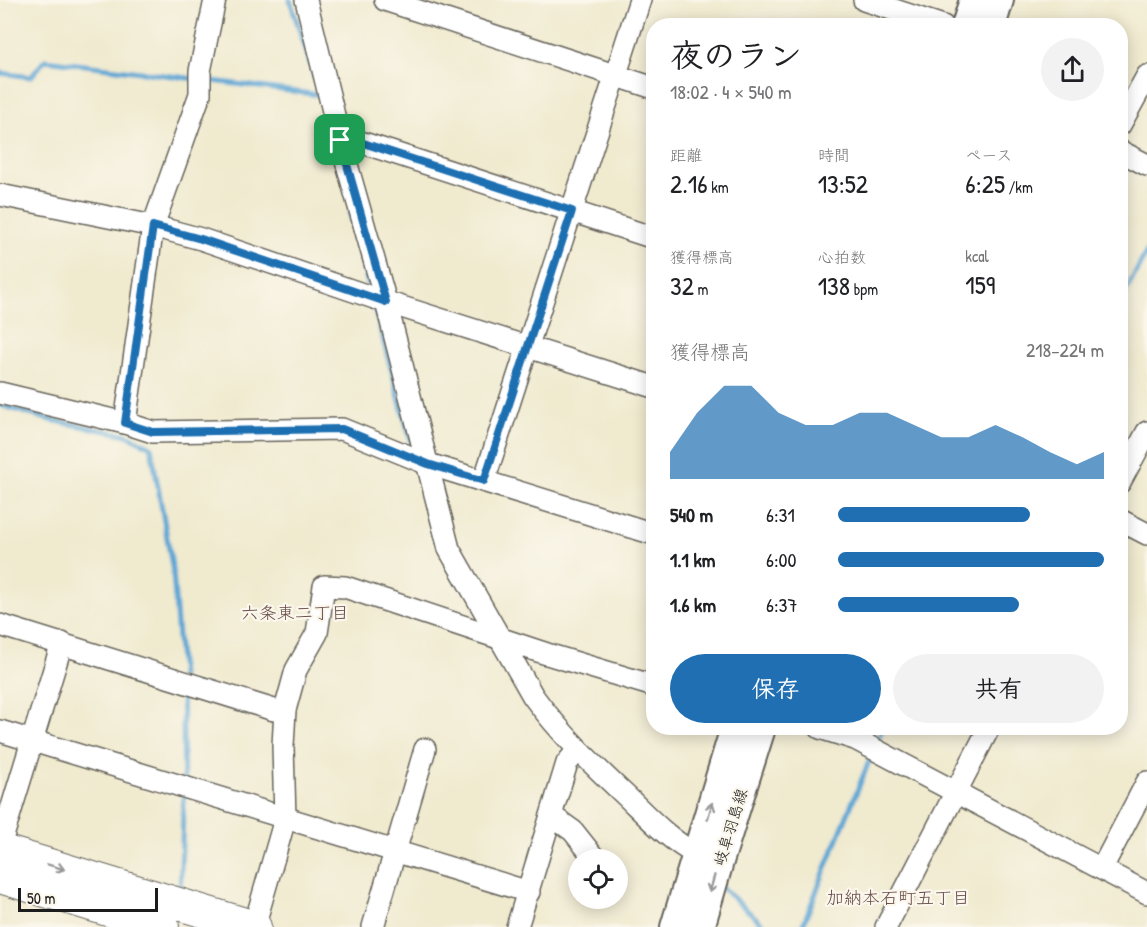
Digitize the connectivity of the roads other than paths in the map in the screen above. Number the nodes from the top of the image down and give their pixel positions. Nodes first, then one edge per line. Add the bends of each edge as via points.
1 (215, 0) edge
2 (306, 0) edge
3 (385, 0) edge
4 (640, 0) edge
5 (864, 0) edge
6 (975, 0) edge
7 (999, 0) edge
8 (919, 18) edge
9 (969, 18) edge
10 (993, 18) edge
11 (616, 75) junction
12 (1147, 75) edge
13 (646, 85) edge
14 (1128, 110) edge
15 (340, 140) junction
16 (1128, 155) edge
17 (1147, 165) edge
18 (0, 195) edge
19 (572, 211) junction
20 (153, 226) junction
21 (646, 235) edge
22 (386, 302) junction
23 (528, 346) junction
24 (646, 384) edge
25 (0, 393) edge
26 (125, 423) junction
27 (1147, 432) edge
28 (428, 464) junction
29 (1128, 467) edge
30 (484, 481) junction
31 (1128, 524) edge
32 (646, 532) edge
33 (1147, 534) edge
34 (0, 625) edge
35 (501, 637) junction
36 (62, 643) junction
37 (646, 684) edge
38 (285, 710) junction
39 (0, 731) edge
40 (733, 735) edge
41 (759, 735) edge
42 (842, 735) edge
43 (985, 735) edge
44 (32, 741) junction
45 (425, 749) dead end
46 (578, 750) junction
47 (1147, 782) edge
48 (954, 792) junction
49 (552, 816) junction
50 (285, 819) junction
51 (0, 848) edge
52 (587, 849) edge
53 (395, 853) junction
54 (697, 855) junction
55 (1102, 868) junction
56 (0, 877) edge
57 (528, 892) junction
58 (1147, 893) edge
59 (163, 927) edge
60 (255, 927) edge
61 (373, 927) edge
62 (517, 927) edge
63 (675, 927) edge
64 (700, 927) edge
65 (886, 927) edge

1 - 20 street via 200,71 200,94
2 - 15 street
3 - 11 street
4 - 11 street
5 - 8 street
6 - 9 main road
7 - 10 main road
11 - 13 street
11 - 19 street
12 - 14 street
15 - 19 street via 354,140
15 - 22 street
16 - 17 street
18 - 20 street
19 - 21 street
19 - 23 street
20 - 22 street
20 - 26 street
22 - 23 street
22 - 28 street
23 - 24 street
23 - 30 street
25 - 26 street
26 - 28 street via 153,432 342,429
27 - 29 street
28 - 30 street
28 - 35 street via 449,549
30 - 32 street
31 - 33 street
34 - 36 street
35 - 37 street
35 - 38 street via 345,587 324,586 317,633 296,670
35 - 46 street via 533,696
36 - 38 street via 274,710
36 - 44 street
38 - 50 street
39 - 44 street
54 -> 40 main road, 岐阜羽島線
41 -> 64 main road, 岐阜羽島線
42 - 48 street
43 - 48 street
44 - 50 street
44 - 51 street
45 - 53 street
46 - 49 street via 567,763
46 - 54 street via 675,843
47 - 55 street
48 - 55 street
48 - 65 street
49 - 52 street via 573,831
49 - 57 street
50 - 53 street
50 - 60 street
51 -> 60 main road
53 - 57 street
53 - 61 street
54 - 63 main road, 岐阜羽島線
55 - 58 street
56 - 59 main road
57 - 62 street

